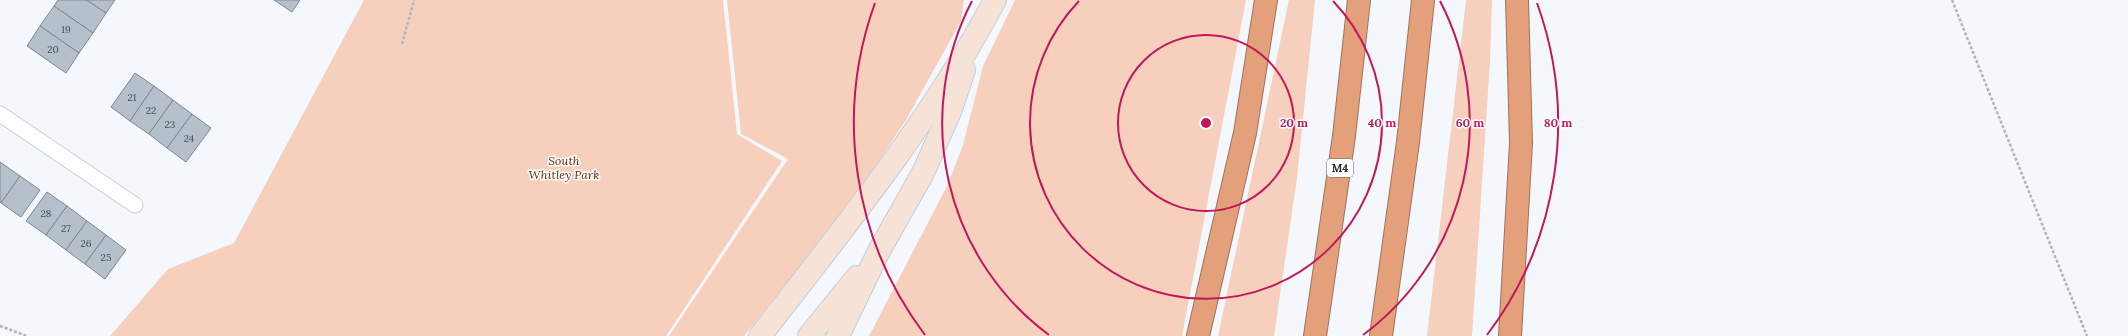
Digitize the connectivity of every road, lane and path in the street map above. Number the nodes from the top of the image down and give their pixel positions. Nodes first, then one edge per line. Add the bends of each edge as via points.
1 (414, 0) edge
2 (995, 0) edge
3 (1266, 0) edge
4 (1359, 0) edge
5 (1423, 0) edge
6 (1517, 0) edge
7 (1952, 0) edge
8 (976, 36) junction
9 (402, 44) dead end
10 (0, 114) edge
11 (134, 205) dead end
12 (879, 251) junction
13 (0, 326) edge
14 (27, 336) edge
15 (760, 336) edge
16 (809, 336) edge
17 (838, 336) edge
18 (1198, 336) edge
19 (1315, 336) edge
20 (1381, 336) edge
21 (1510, 336) edge
22 (2087, 336) edge

1 - 9 path
2 - 8 main road
3 - 18 highway via 1244,133
4 - 19 highway, M4 via 1344,136
5 - 20 highway via 1408,142
6 - 21 highway via 1521,142
7 - 22 path
8 - 12 main road via 950,112 923,173
8 - 15 main road via 872,193
10 - 11 lane
12 - 16 main road
12 - 17 main road
13 - 14 path

